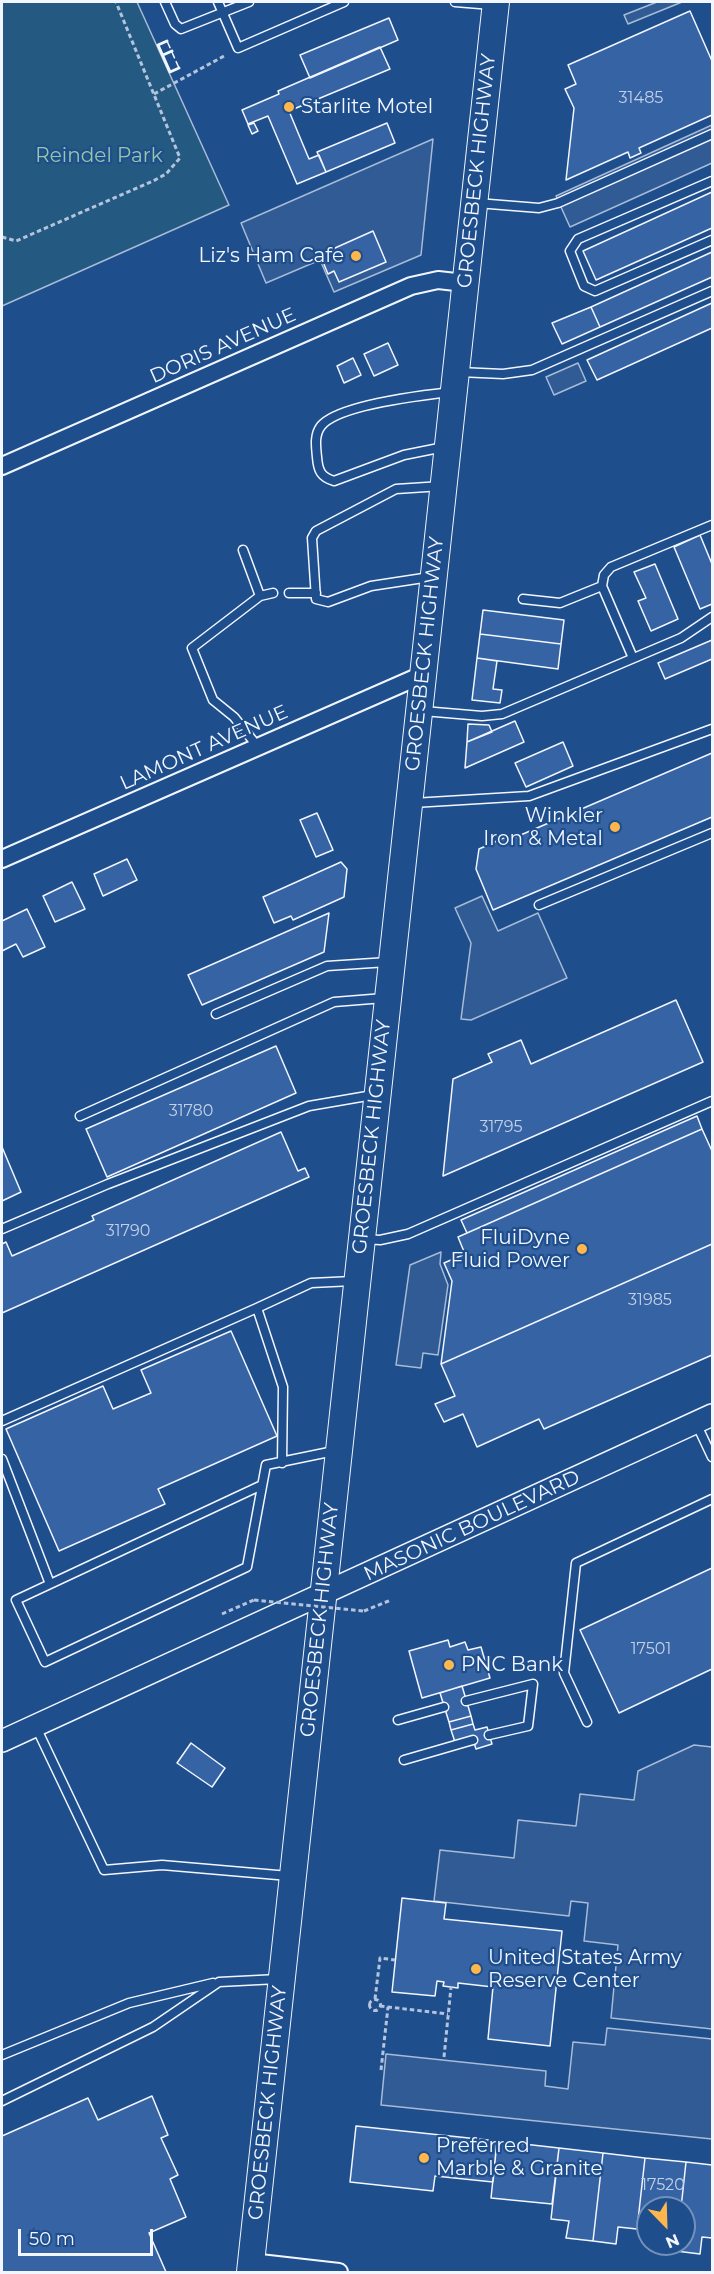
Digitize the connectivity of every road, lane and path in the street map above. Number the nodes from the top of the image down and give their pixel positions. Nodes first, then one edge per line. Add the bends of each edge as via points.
1 (116, 2) edge
2 (165, 2) edge
3 (218, 2) edge
4 (249, 2) edge
5 (344, 2) edge
6 (455, 2) edge
7 (495, 3) edge
8 (223, 13) junction
9 (238, 48) junction
10 (154, 94) junction
11 (712, 134) edge
12 (712, 181) edge
13 (474, 202) junction
14 (2, 237) edge
15 (712, 240) edge
16 (465, 283) junction
17 (712, 291) edge
18 (454, 381) junction
19 (447, 446) junction
20 (2, 466) edge
21 (443, 486) junction
22 (712, 525) edge
23 (243, 550) dead end
24 (433, 576) junction
25 (602, 586) junction
26 (273, 593) dead end
27 (289, 593) dead end
28 (316, 593) junction
29 (260, 596) junction
30 (523, 599) dead end
31 (712, 617) edge
32 (633, 658) junction
33 (422, 675) junction
34 (418, 710) junction
35 (712, 729) edge
36 (258, 747) junction
37 (408, 803) junction
38 (712, 833) edge
39 (2, 859) edge
40 (539, 905) dead end
41 (391, 962) junction
42 (387, 998) junction
43 (216, 1014) dead end
44 (376, 1094) junction
45 (712, 1101) edge
46 (80, 1116) dead end
47 (2, 1229) edge
48 (361, 1238) junction
49 (356, 1281) junction
50 (257, 1308) junction
51 (704, 1419) edge
52 (2, 1421) edge
53 (338, 1451) junction
54 (712, 1457) edge
55 (2, 1459) edge
56 (282, 1462) junction
57 (262, 1485) junction
58 (712, 1499) edge
59 (50, 1584) junction
60 (323, 1594) junction
61 (391, 1600) dead end
62 (222, 1614) dead end
63 (466, 1701) dead end
64 (444, 1707) dead end
65 (398, 1720) dead end
66 (587, 1722) dead end
67 (35, 1725) junction
68 (489, 1735) dead end
69 (473, 1740) dead end
70 (2, 1741) edge
71 (404, 1760) dead end
72 (293, 1876) junction
73 (395, 1960) dead end
74 (282, 1979) junction
75 (219, 1982) junction
76 (451, 1987) dead end
77 (375, 1999) junction
78 (381, 2006) junction
79 (388, 2007) junction
80 (448, 2014) junction
81 (2, 2055) edge
82 (444, 2057) dead end
83 (381, 2070) dead end
84 (2, 2101) edge
85 (250, 2267) edge
86 (339, 2272) edge

1 - 10 path
2 - 8 lane via 175,24 182,29
3 - 8 lane
4 - 8 lane
5 - 9 lane
6 - 7 lane
7 - 13 main road, GROESBECK HIGHWAY
8 - 9 lane
9 - 10 path
10 - 14 path via 180,158 166,174 16,241
11 - 13 lane via 558,203 539,208
12 - 15 lane via 578,239 570,251 584,286 595,291
13 - 16 main road, GROESBECK HIGHWAY
16 - 18 main road, GROESBECK HIGHWAY
16 - 20 street, DORIS AVENUE via 438,280 411,286
17 - 18 lane via 532,370
18 - 19 main road, GROESBECK HIGHWAY
18 - 19 lane via 326,422 316,437 318,469 324,478 334,481 404,455
19 - 21 main road, GROESBECK HIGHWAY
21 - 24 main road, GROESBECK HIGHWAY
21 - 28 lane via 396,489 316,531 312,538
22 - 25 lane via 611,567
23 - 29 lane
24 - 28 lane via 371,586 328,602 316,599
24 - 33 main road, GROESBECK HIGHWAY
25 - 30 lane via 560,603
25 - 32 lane
26 - 29 lane
27 - 28 lane
29 - 36 lane via 192,648 213,700 234,717
31 - 32 lane via 681,638
32 - 34 lane via 502,714
33 - 34 main road, GROESBECK HIGHWAY
33 - 36 street, LAMONT AVENUE
34 - 37 main road, GROESBECK HIGHWAY
35 - 37 lane via 529,796
36 - 39 street, LAMONT AVENUE
37 - 41 main road, GROESBECK HIGHWAY
38 - 40 lane
41 - 42 main road, GROESBECK HIGHWAY
41 - 43 lane via 327,966
42 - 44 main road, GROESBECK HIGHWAY
42 - 46 lane via 334,1002
44 - 47 lane via 309,1106
44 - 48 main road, GROESBECK HIGHWAY
45 - 48 lane via 408,1234 380,1240
48 - 49 main road, GROESBECK HIGHWAY
49 - 50 lane via 311,1283
49 - 53 main road, GROESBECK HIGHWAY
50 - 52 lane
50 - 56 lane via 283,1387
51 - 54 lane
51 - 60 street, MASONIC BOULEVARD
53 - 56 lane
53 - 60 main road, GROESBECK HIGHWAY
55 - 59 lane
56 - 57 lane via 266,1466
57 - 59 lane
57 - 59 lane via 247,1567 45,1662 16,1600
58 - 66 lane via 576,1563 564,1673
60 - 67 street, MASONIC BOULEVARD
60 - 72 main road, GROESBECK HIGHWAY
61 - 62 path, bridge via 364,1611 254,1600
63 - 68 lane via 533,1684 528,1726
64 - 65 lane
67 - 70 street, MASONIC BOULEVARD
67 - 72 lane via 104,1870 162,1865
69 - 71 lane
72 - 74 main road, GROESBECK HIGHWAY
73 - 77 path via 380,1958
74 - 75 lane
74 - 85 main road, GROESBECK HIGHWAY
75 - 81 lane via 129,2003
75 - 84 lane via 153,2026
76 - 80 path
77 - 78 path
77 - 78 path via 371,2008
78 - 79 path
79 - 80 path
79 - 83 path
80 - 82 path
85 - 86 street

